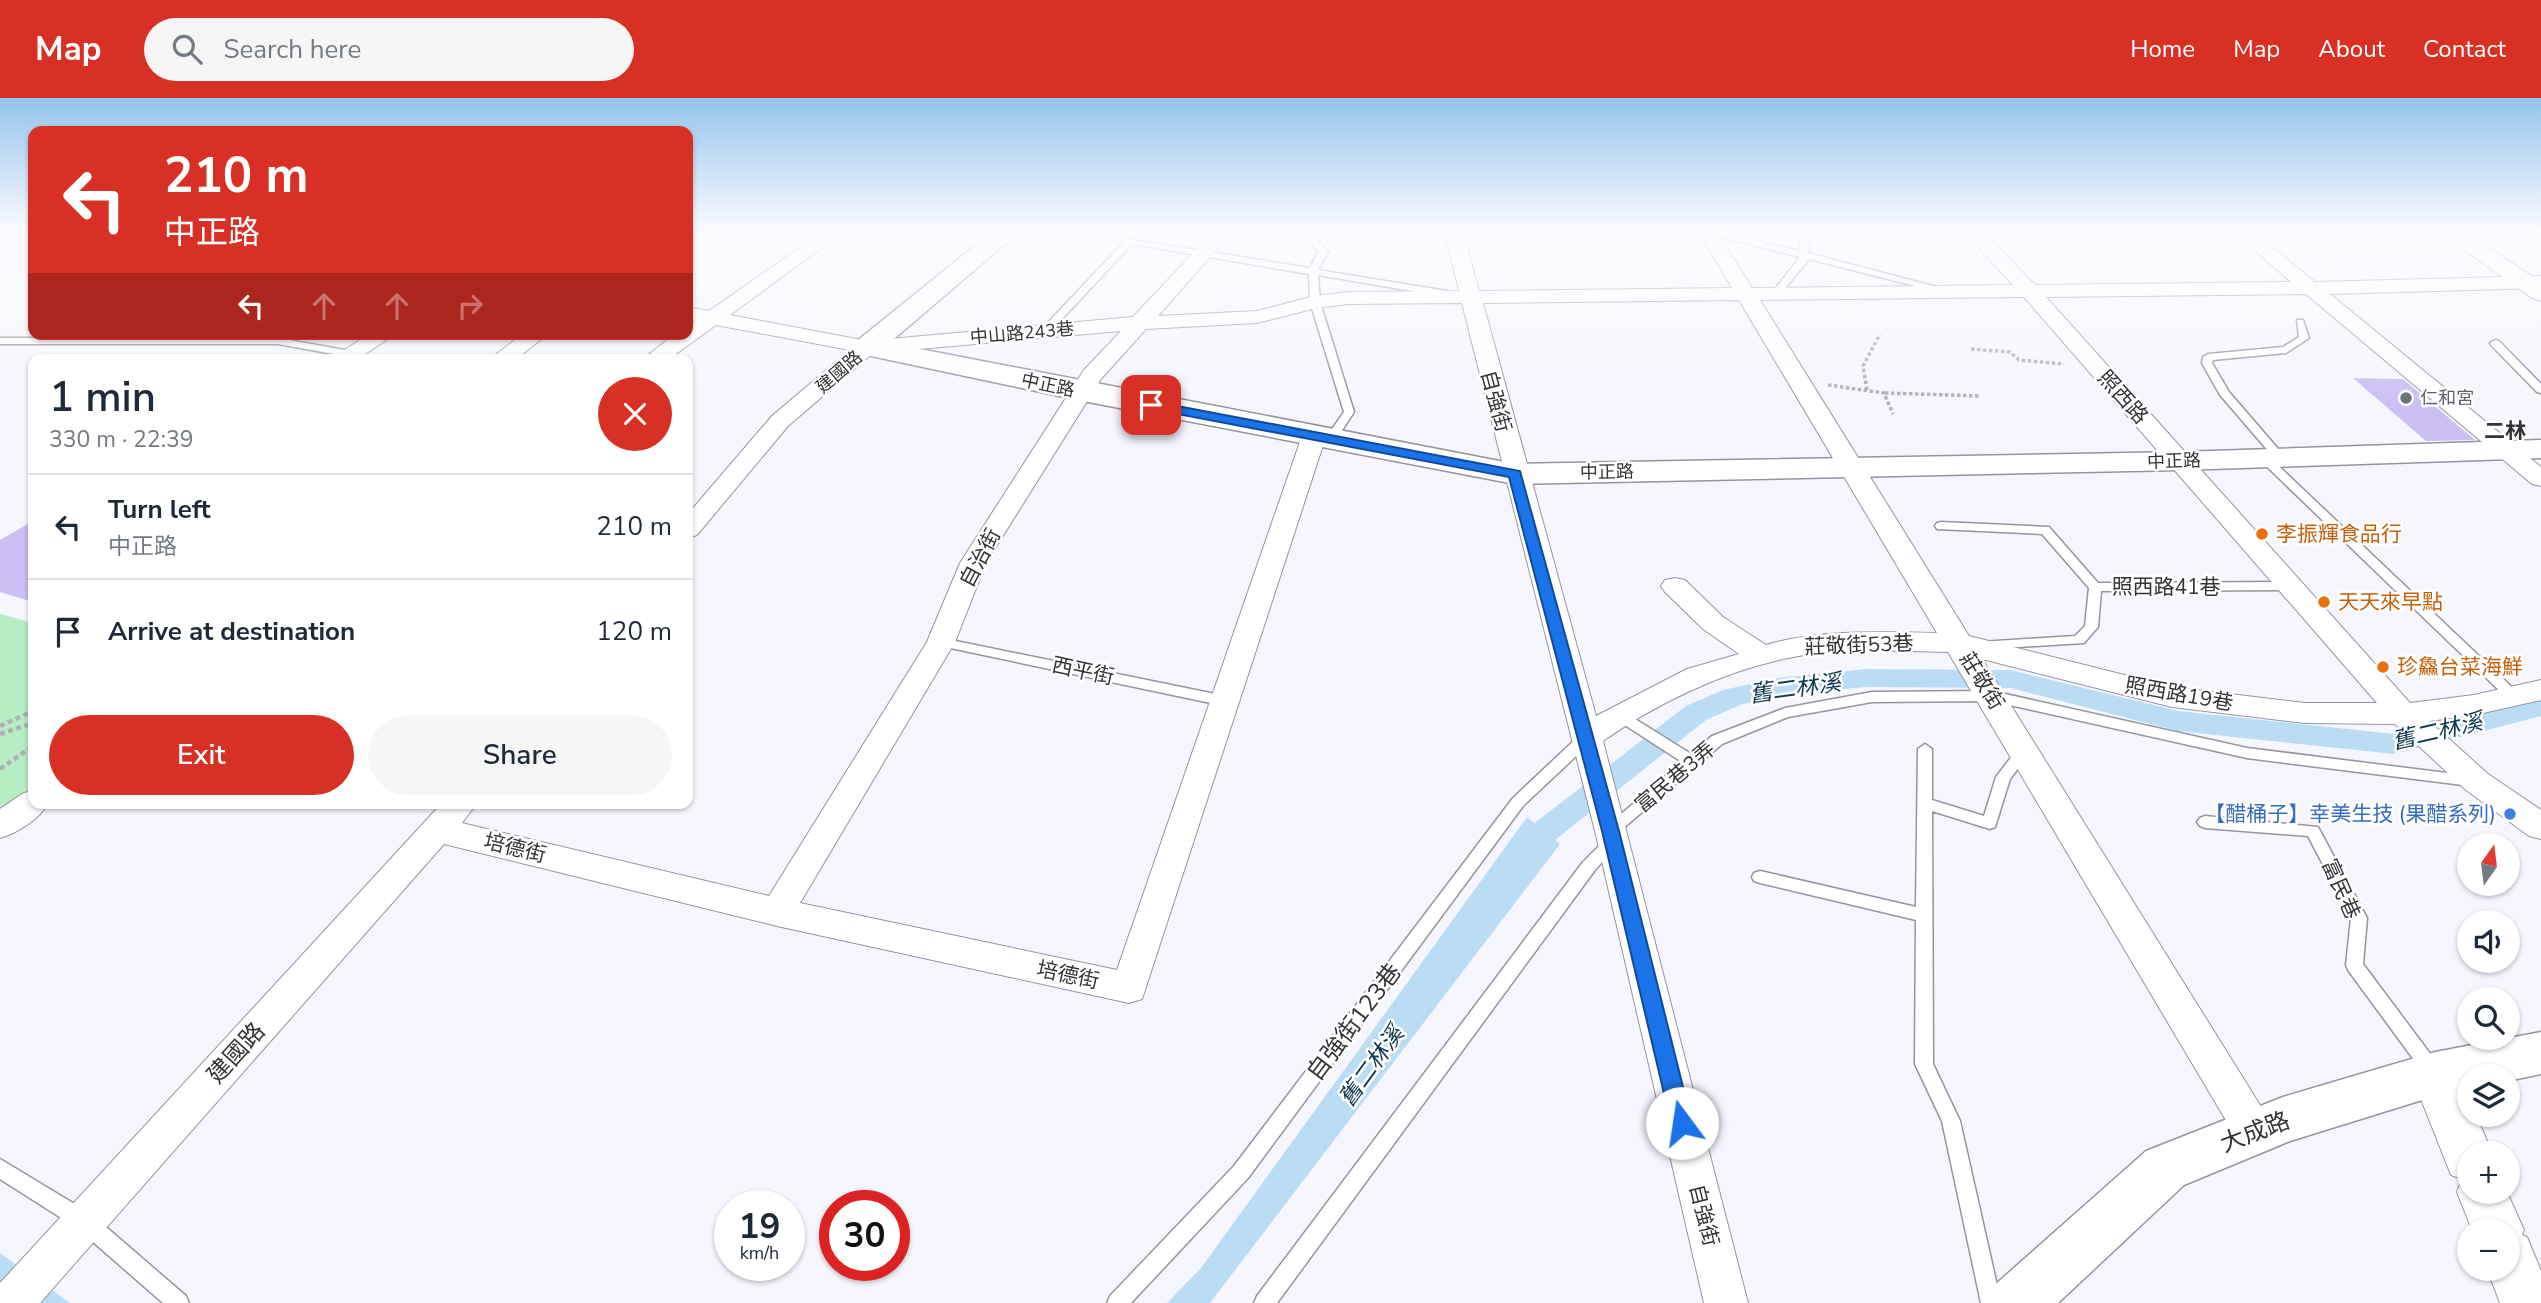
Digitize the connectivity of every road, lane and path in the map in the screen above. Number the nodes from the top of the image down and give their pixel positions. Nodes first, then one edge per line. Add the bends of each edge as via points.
1 (754, 288) edge
2 (939, 288) edge
3 (1086, 288) edge
4 (1171, 288) edge
5 (1314, 288) edge
6 (1413, 288) edge
7 (1467, 288) edge
8 (1756, 288) edge
9 (1768, 288) edge
10 (1936, 288) edge
11 (2027, 288) edge
12 (2291, 288) edge
13 (2313, 288) edge
14 (2030, 291) junction
15 (1950, 292) junction
16 (1761, 294) junction
17 (1469, 298) junction
18 (1315, 302) junction
19 (693, 314) edge
20 (712, 318) junction
21 (1139, 323) junction
22 (2301, 323) dead end
23 (693, 331) edge
24 (1045, 331) junction
25 (1880, 334) dead end
26 (375, 340) edge
27 (529, 340) edge
28 (681, 340) edge
29 (0, 341) edge
30 (2495, 343) dead end
31 (867, 347) junction
32 (1971, 349) dead end
33 (333, 354) edge
34 (351, 354) edge
35 (508, 354) edge
36 (661, 354) edge
37 (2096, 366) junction
38 (1799, 381) junction
39 (1867, 390) junction
40 (2541, 390) edge
41 (1083, 392) junction
42 (1884, 393) junction
43 (1980, 396) dead end
44 (1893, 414) dead end
45 (1323, 437) junction
46 (2541, 449) edge
47 (2506, 450) junction
48 (2272, 458) junction
49 (2180, 461) junction
50 (1852, 468) junction
51 (1515, 474) junction
52 (2541, 479) edge
53 (693, 524) edge
54 (1941, 526) dead end
55 (1675, 586) dead end
56 (2290, 586) junction
57 (2095, 587) junction
58 (941, 642) junction
59 (1964, 644) junction
60 (1762, 656) junction
61 (2527, 693) edge
62 (1992, 696) junction
63 (1225, 701) junction
64 (28, 713) edge
65 (2403, 714) junction
66 (1619, 715) junction
67 (28, 725) edge
68 (0, 726) edge
69 (0, 734) edge
70 (1586, 738) junction
71 (1925, 748) dead end
72 (28, 749) edge
73 (2024, 751) junction
74 (1693, 762) junction
75 (0, 769) edge
76 (2477, 782) junction
77 (1925, 803) junction
78 (28, 805) edge
79 (450, 816) edge
80 (2205, 822) dead end
81 (0, 825) edge
82 (2541, 827) edge
83 (1611, 836) junction
84 (1760, 877) dead end
85 (777, 912) junction
86 (1923, 915) junction
87 (2541, 1053) edge
88 (2435, 1074) junction
89 (2254, 1132) junction
90 (2462, 1141) edge
91 (0, 1168) edge
92 (84, 1221) junction
93 (2518, 1281) edge
94 (11, 1303) edge
95 (179, 1303) edge
96 (1118, 1303) edge
97 (1264, 1303) edge
98 (1726, 1303) edge
99 (1991, 1303) edge
100 (2017, 1303) edge
101 (2527, 1303) edge

1 - 20 street
2 - 31 main road, 建國路
3 - 24 lane
4 - 21 street, 自治街
5 - 18 lane
6 - 17 lane
7 - 17 street, 自強街
8 - 16 street, 莊敬街
9 - 16 lane
10 - 15 lane
11 - 14 street, 照西路
12 - 14 street, 中山路243巷
13 - 47 street
14 - 15 street, 中山路243巷
14 - 37 street, 照西路
15 - 16 street, 中山路243巷
16 - 17 street, 中山路243巷
16 - 38 street, 莊敬街
17 - 18 street, 中山路243巷
17 - 51 street, 自強街
18 - 21 street, 中山路243巷 via 1256,317
18 - 45 lane via 1349,412
19 - 20 street, 中正路
20 - 23 street
20 - 31 street, 中正路
21 - 24 street, 中山路243巷
21 - 41 street, 自治街 via 1092,375
22 - 48 lane via 2304,338 2286,350 2208,357 2224,393
24 - 31 street, 中山路243巷
25 - 39 path via 1863,366
26 - 34 street
27 - 35 street
28 - 36 street
29 - 33 lane via 278,341
30 - 40 lane
31 - 41 main road, 中正路
31 - 53 street, 建國路 via 780,421
32 - 37 path via 2010,352 2019,360
37 - 49 street, 照西路
38 - 39 path
38 - 50 street, 莊敬街
39 - 42 path
41 - 45 main road, 中正路
41 - 58 street, 自治街 via 974,563
42 - 43 path
42 - 44 path
45 - 51 main road, 中正路
45 - 63 street, 培德街
46 - 47 main road, 中正路
47 - 48 main road, 中正路
47 - 52 street
48 - 49 main road, 中正路
48 - 61 lane
49 - 50 main road, 中正路
49 - 56 street, 照西路
50 - 51 main road, 中正路
50 - 59 street, 莊敬街
51 - 70 street, 自強街
54 - 57 lane, 照西路41巷 via 2045,530
55 - 60 street via 1713,623
56 - 57 lane, 照西路41巷
56 - 65 street, 照西路
57 - 59 lane via 2091,627 2079,640
58 - 63 lane, 西平街
58 - 85 street, 自治街
59 - 60 street, 莊敬街53巷 via 1859,641
59 - 62 street, 莊敬街
59 - 65 street, 照西路19巷 via 2172,697 2305,713
60 - 66 street, 莊敬街53巷 via 1697,676
61 - 65 street, 照西路19巷
62 - 73 street, 莊敬街
62 - 74 lane, 富民巷3弄 via 1872,697 1785,713 1717,740
62 - 76 lane, 富民巷3弄 via 2247,753
63 - 85 street, 培德街 via 1129,988
64 - 68 path
65 - 76 street, 照西路
66 - 70 street, 莊敬街53巷
66 - 74 lane
67 - 69 path
70 - 83 street, 自強街
70 - 96 lane, 自強街123巷 via 1518,802 1241,1172
71 - 77 lane
72 - 75 path
73 - 77 lane via 2003,777 1990,823
73 - 89 street, 莊敬街
74 - 83 lane, 富民巷3弄
76 - 82 street, 照西路
77 - 86 lane
78 - 81 street
79 - 85 street, 培德街
79 - 92 street, 建國路
80 - 88 lane, 富民巷 via 2313,831 2359,918 2354,965
83 - 97 lane, 富民巷3弄
83 - 98 street, 自強街
84 - 86 lane
86 - 99 lane via 1924,1064 1951,1121
87 - 88 main road, 大成路
88 - 89 main road, 大成路
88 - 90 street
89 - 100 main road, 大成路 via 2165,1168
91 - 92 lane
92 - 94 street, 建國路
92 - 95 lane
93 - 101 street

